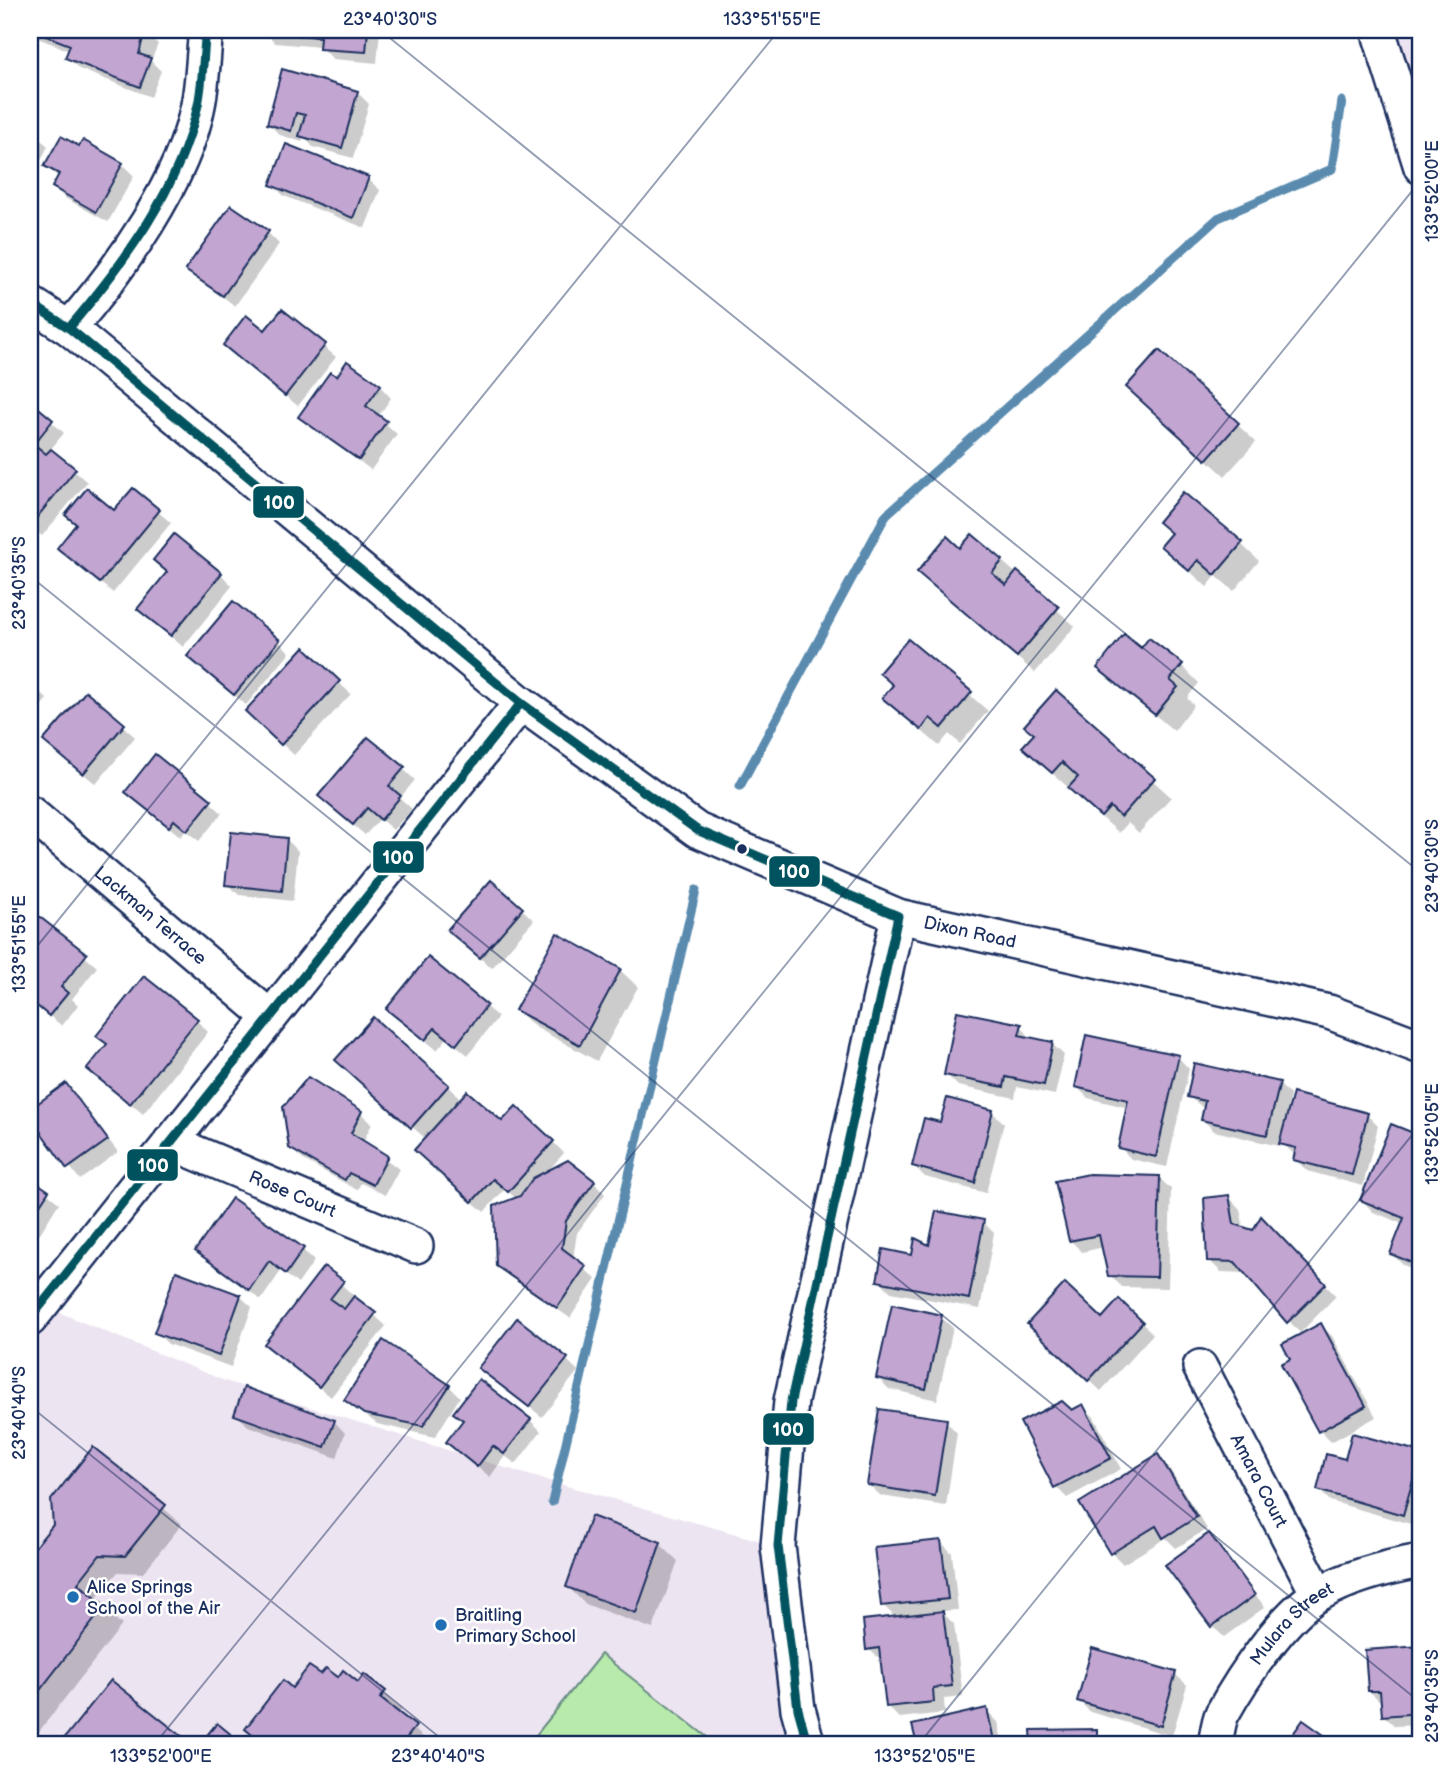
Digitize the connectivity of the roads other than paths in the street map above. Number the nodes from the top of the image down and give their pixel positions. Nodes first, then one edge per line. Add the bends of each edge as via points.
1 (205, 30) edge
2 (1378, 30) edge
3 (1421, 167) edge
4 (30, 303) edge
5 (69, 328) junction
6 (520, 703) junction
7 (30, 813) edge
8 (898, 916) junction
9 (270, 1017) junction
10 (1421, 1047) edge
11 (170, 1142) junction
12 (416, 1246) dead end
13 (30, 1319) edge
14 (1200, 1367) dead end
15 (1421, 1561) edge
16 (1318, 1594) junction
17 (808, 1745) edge
18 (1215, 1745) edge

1 - 5 street via 198,106 176,174 99,293
2 - 3 street
4 - 5 street, Dixon Road
5 - 6 street, Dixon Road
6 - 8 street, Dixon Road via 697,830
6 - 9 street
7 - 9 street, Lackman Terrace
8 - 10 street, Dixon Road via 1329,1012
8 - 17 street via 791,1401 778,1546 798,1709
9 - 11 street
11 - 12 street, Rose Court
11 - 13 street
14 - 16 street, Amara Court
15 - 16 street, Mulara Street via 1386,1567
16 - 18 street, Mulara Street via 1292,1617 1261,1656 1221,1716

